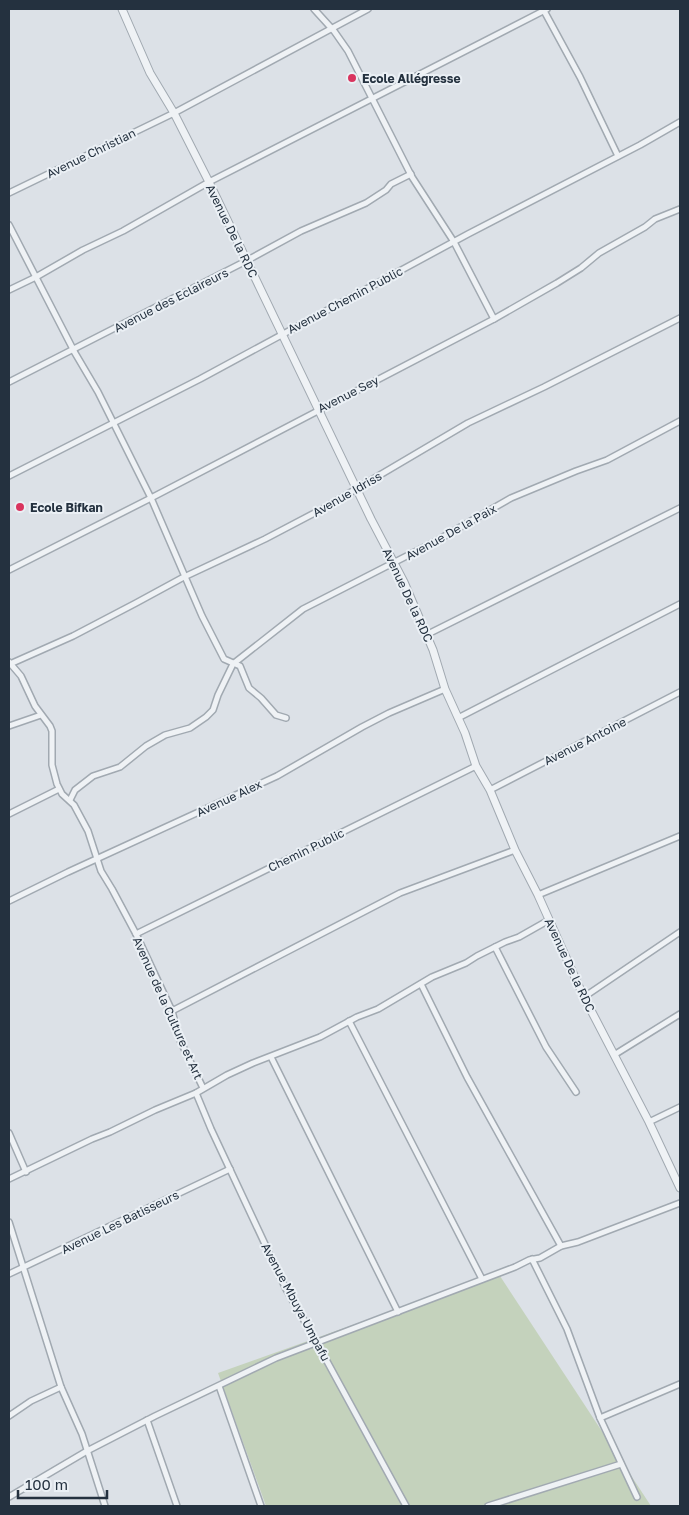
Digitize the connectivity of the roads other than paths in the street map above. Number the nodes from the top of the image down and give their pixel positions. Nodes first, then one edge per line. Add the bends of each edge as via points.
1 (122, 9) edge
2 (314, 9) edge
3 (368, 9) edge
4 (544, 9) edge
5 (332, 28) junction
6 (373, 99) junction
7 (174, 113) junction
8 (680, 122) edge
9 (618, 156) junction
10 (411, 174) junction
11 (209, 182) junction
12 (9, 193) edge
13 (680, 209) edge
14 (9, 225) edge
15 (454, 242) junction
16 (246, 261) junction
17 (36, 277) junction
18 (9, 290) edge
19 (680, 318) edge
20 (494, 319) junction
21 (283, 334) junction
22 (73, 350) junction
23 (9, 382) edge
24 (319, 409) junction
25 (680, 421) edge
26 (113, 422) junction
27 (9, 476) edge
28 (356, 488) junction
29 (151, 498) junction
30 (680, 508) edge
31 (394, 563) junction
32 (9, 570) edge
33 (186, 576) junction
34 (680, 604) edge
35 (426, 635) junction
36 (10, 663) edge
37 (233, 664) junction
38 (445, 689) junction
39 (680, 692) edge
40 (40, 715) junction
41 (286, 718) dead end
42 (458, 718) junction
43 (9, 726) edge
44 (476, 766) junction
45 (59, 788) junction
46 (490, 790) junction
47 (70, 800) junction
48 (9, 814) edge
49 (680, 836) edge
50 (515, 850) junction
51 (98, 859) junction
52 (538, 895) junction
53 (9, 901) edge
54 (549, 920) junction
55 (680, 932) edge
56 (136, 934) junction
57 (495, 947) junction
58 (421, 984) junction
59 (584, 997) junction
60 (172, 1011) junction
61 (680, 1014) edge
62 (349, 1021) junction
63 (614, 1054) junction
64 (271, 1057) junction
65 (203, 1088) junction
66 (576, 1092) dead end
67 (196, 1093) junction
68 (680, 1107) edge
69 (650, 1122) junction
70 (9, 1134) edge
71 (230, 1169) junction
72 (26, 1172) junction
73 (9, 1180) edge
74 (680, 1188) edge
75 (680, 1203) edge
76 (9, 1222) edge
77 (561, 1246) junction
78 (532, 1259) junction
79 (23, 1268) junction
80 (9, 1274) edge
81 (482, 1279) junction
82 (398, 1312) junction
83 (317, 1343) junction
84 (680, 1384) edge
85 (219, 1386) junction
86 (61, 1387) junction
87 (9, 1416) edge
88 (600, 1418) junction
89 (147, 1420) junction
90 (87, 1451) junction
91 (621, 1464) junction
92 (637, 1496) dead end
93 (9, 1497) edge
94 (105, 1506) edge
95 (177, 1506) edge
96 (261, 1506) edge
97 (406, 1506) edge
98 (488, 1506) edge

1 - 7 street, Avenue De la RDC via 150,73
2 - 5 street
3 - 5 street, Avenue Christian
4 - 6 street
4 - 9 street
5 - 6 street
5 - 7 street, Avenue Christian
6 - 10 street
6 - 11 street
7 - 11 street, Avenue De la RDC
7 - 12 street, Avenue Christian
8 - 9 street, Avenue Chemin Public
9 - 15 street, Avenue Chemin Public
10 - 15 street
10 - 16 street, Avenue des Eclaireurs via 366,202 300,231
11 - 16 street, Avenue De la RDC
11 - 17 street
13 - 20 street, Avenue Sey via 655,219
14 - 17 street
15 - 20 street
15 - 21 street, Avenue Chemin Public
16 - 21 street, Avenue De la RDC
16 - 22 street, Avenue des Eclaireurs
17 - 18 street
17 - 22 street
19 - 28 street, Avenue Idriss via 468,423
20 - 24 street, Avenue Sey
21 - 24 street, Avenue De la RDC
21 - 26 street, Avenue Chemin Public via 200,380
22 - 23 street, Avenue des Eclaireurs
22 - 26 street
24 - 28 street, Avenue De la RDC
24 - 29 street, Avenue Sey
25 - 31 street, Avenue De la Paix via 607,460 511,498
26 - 27 street, Avenue Chemin Public
26 - 29 street
28 - 31 street, Avenue De la RDC
28 - 33 street, Avenue Idriss via 282,530
29 - 32 street, Avenue Sey
29 - 33 street
30 - 35 street
31 - 35 street, Avenue De la RDC
31 - 37 street, Avenue De la Paix via 303,610
33 - 36 street, Avenue Idriss via 102,622
33 - 37 street via 196,604 224,658
34 - 42 street
35 - 38 street, Avenue De la RDC
36 - 40 street, Avenue de la Culture et Art via 21,676
37 - 41 street via 240,666 249,688 276,715
37 - 47 street via 206,717 190,728 165,735 120,766 94,776 75,790
38 - 42 street, Avenue De la RDC
38 - 51 street, Avenue Alex via 368,723 277,776
39 - 46 street, Avenue Antoine
40 - 43 street
40 - 45 street, Avenue de la Culture et Art via 52,731 52,765
42 - 44 street, Avenue De la RDC
44 - 46 street, Avenue De la RDC
44 - 56 street, Chemin Public
45 - 47 street, Avenue de la Culture et Art
45 - 48 street
46 - 50 street, Avenue De la RDC
47 - 51 street, Avenue de la Culture et Art via 88,831
49 - 52 street
50 - 52 street, Avenue De la RDC
50 - 60 street via 400,893
51 - 53 street, Avenue Alex
51 - 56 street, Avenue de la Culture et Art via 101,871
52 - 54 street, Avenue De la RDC
54 - 57 street
54 - 59 street, Avenue De la RDC
55 - 59 street
56 - 60 street, Avenue de la Culture et Art
57 - 58 street
57 - 66 street via 546,1048
58 - 62 street
58 - 77 street via 467,1077
59 - 63 street, Avenue De la RDC
60 - 65 street, Avenue de la Culture et Art via 179,1038
61 - 63 street
62 - 64 street
62 - 81 street
63 - 69 street, Avenue De la RDC
64 - 65 street
64 - 82 street
65 - 67 street
67 - 71 street, Avenue Mbuya Umpafu
67 - 72 street
68 - 69 street
69 - 74 street, Avenue De la RDC
70 - 72 street
71 - 79 street, Avenue Les Batisseurs
71 - 83 street, Avenue Mbuya Umpafu via 286,1289
72 - 73 street
75 - 77 street
76 - 79 street
77 - 78 street
78 - 81 street
78 - 88 street via 566,1329
79 - 80 street, Avenue Les Batisseurs
79 - 86 street
81 - 82 street
82 - 83 street
83 - 85 street via 276,1358
83 - 97 street, Avenue Mbuya Umpafu
84 - 88 street
85 - 89 street
85 - 96 street
86 - 87 street
86 - 90 street
88 - 91 street
89 - 90 street
89 - 95 street
90 - 93 street
90 - 94 street
91 - 92 street
91 - 98 street

